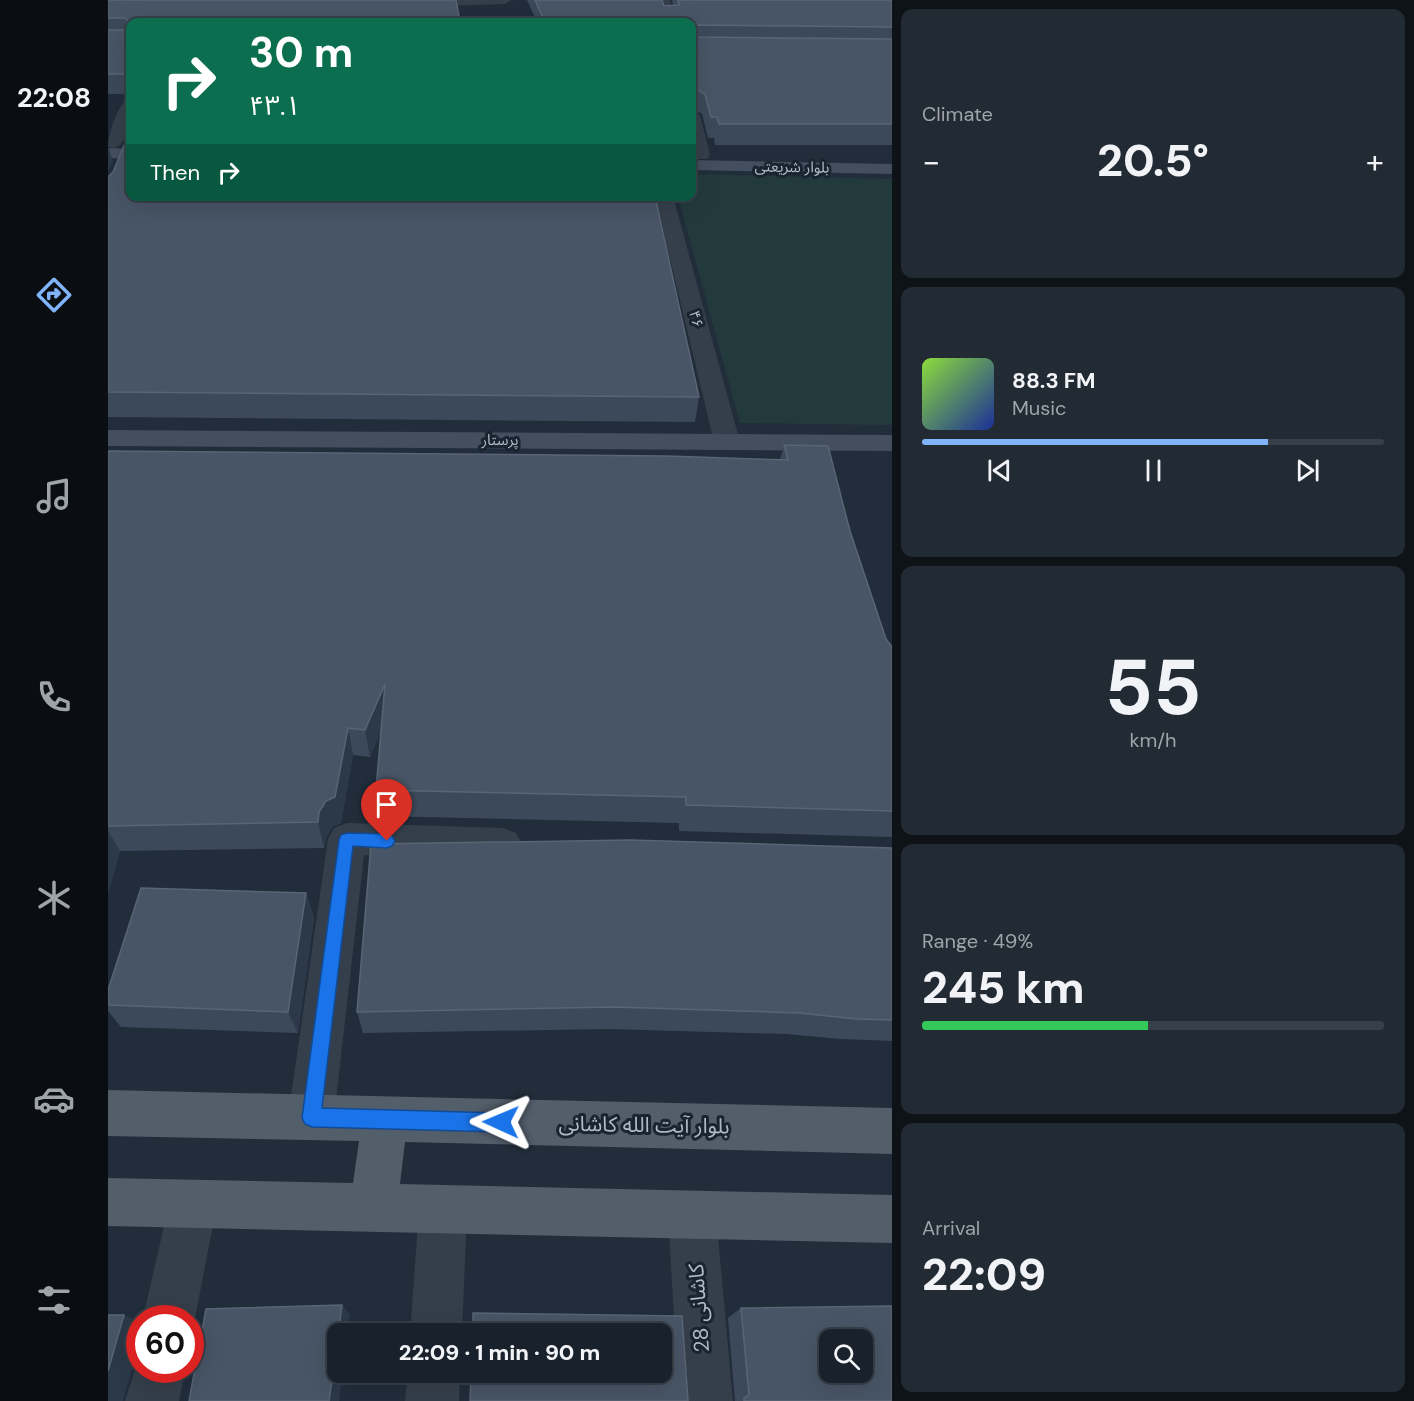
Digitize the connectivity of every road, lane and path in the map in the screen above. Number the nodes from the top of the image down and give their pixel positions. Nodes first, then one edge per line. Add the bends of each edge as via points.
1 (505, 0) edge
2 (664, 0) edge
3 (401, 4) edge
4 (668, 18) edge
5 (126, 121) edge
6 (120, 148) edge
7 (696, 158) edge
8 (696, 158) edge
9 (892, 159) edge
10 (892, 169) edge
11 (118, 173) edge
12 (665, 201) edge
13 (108, 438) edge
14 (727, 442) junction
15 (892, 443) edge
16 (108, 455) edge
17 (892, 460) edge
18 (540, 845) edge
19 (108, 1113) edge
20 (312, 1118) junction
21 (386, 1119) junction
22 (892, 1131) edge
23 (108, 1202) edge
24 (193, 1204) junction
25 (373, 1208) junction
26 (442, 1209) junction
27 (692, 1215) junction
28 (892, 1220) edge
29 (172, 1305) edge
30 (437, 1323) edge
31 (156, 1383) edge
32 (433, 1383) edge
33 (152, 1401) edge
34 (432, 1401) edge
35 (706, 1401) edge

1 - 3 street
2 - 4 street
5 - 6 street
6 - 11 street
7 - 9 main road, بلوار شریعتی
8 - 10 main road, بلوار شریعتی
12 - 14 street, ۴۶
13 - 14 main road, پرستار
14 - 15 main road, پرستار
16 - 17 main road, پرستار via 832,465
18 - 20 street via 347,840
19 - 20 main road, بلوار آیت الله کاشانی
20 - 21 main road, بلوار آیت الله کاشانی
21 - 22 main road, بلوار آیت الله کاشانی
21 - 25 main road
23 - 24 main road
24 - 25 main road
24 - 29 street
25 - 26 main road
26 - 27 main road
26 - 30 street
27 - 28 main road
27 - 35 street, کاشانی 28
31 - 33 street
32 - 34 street

